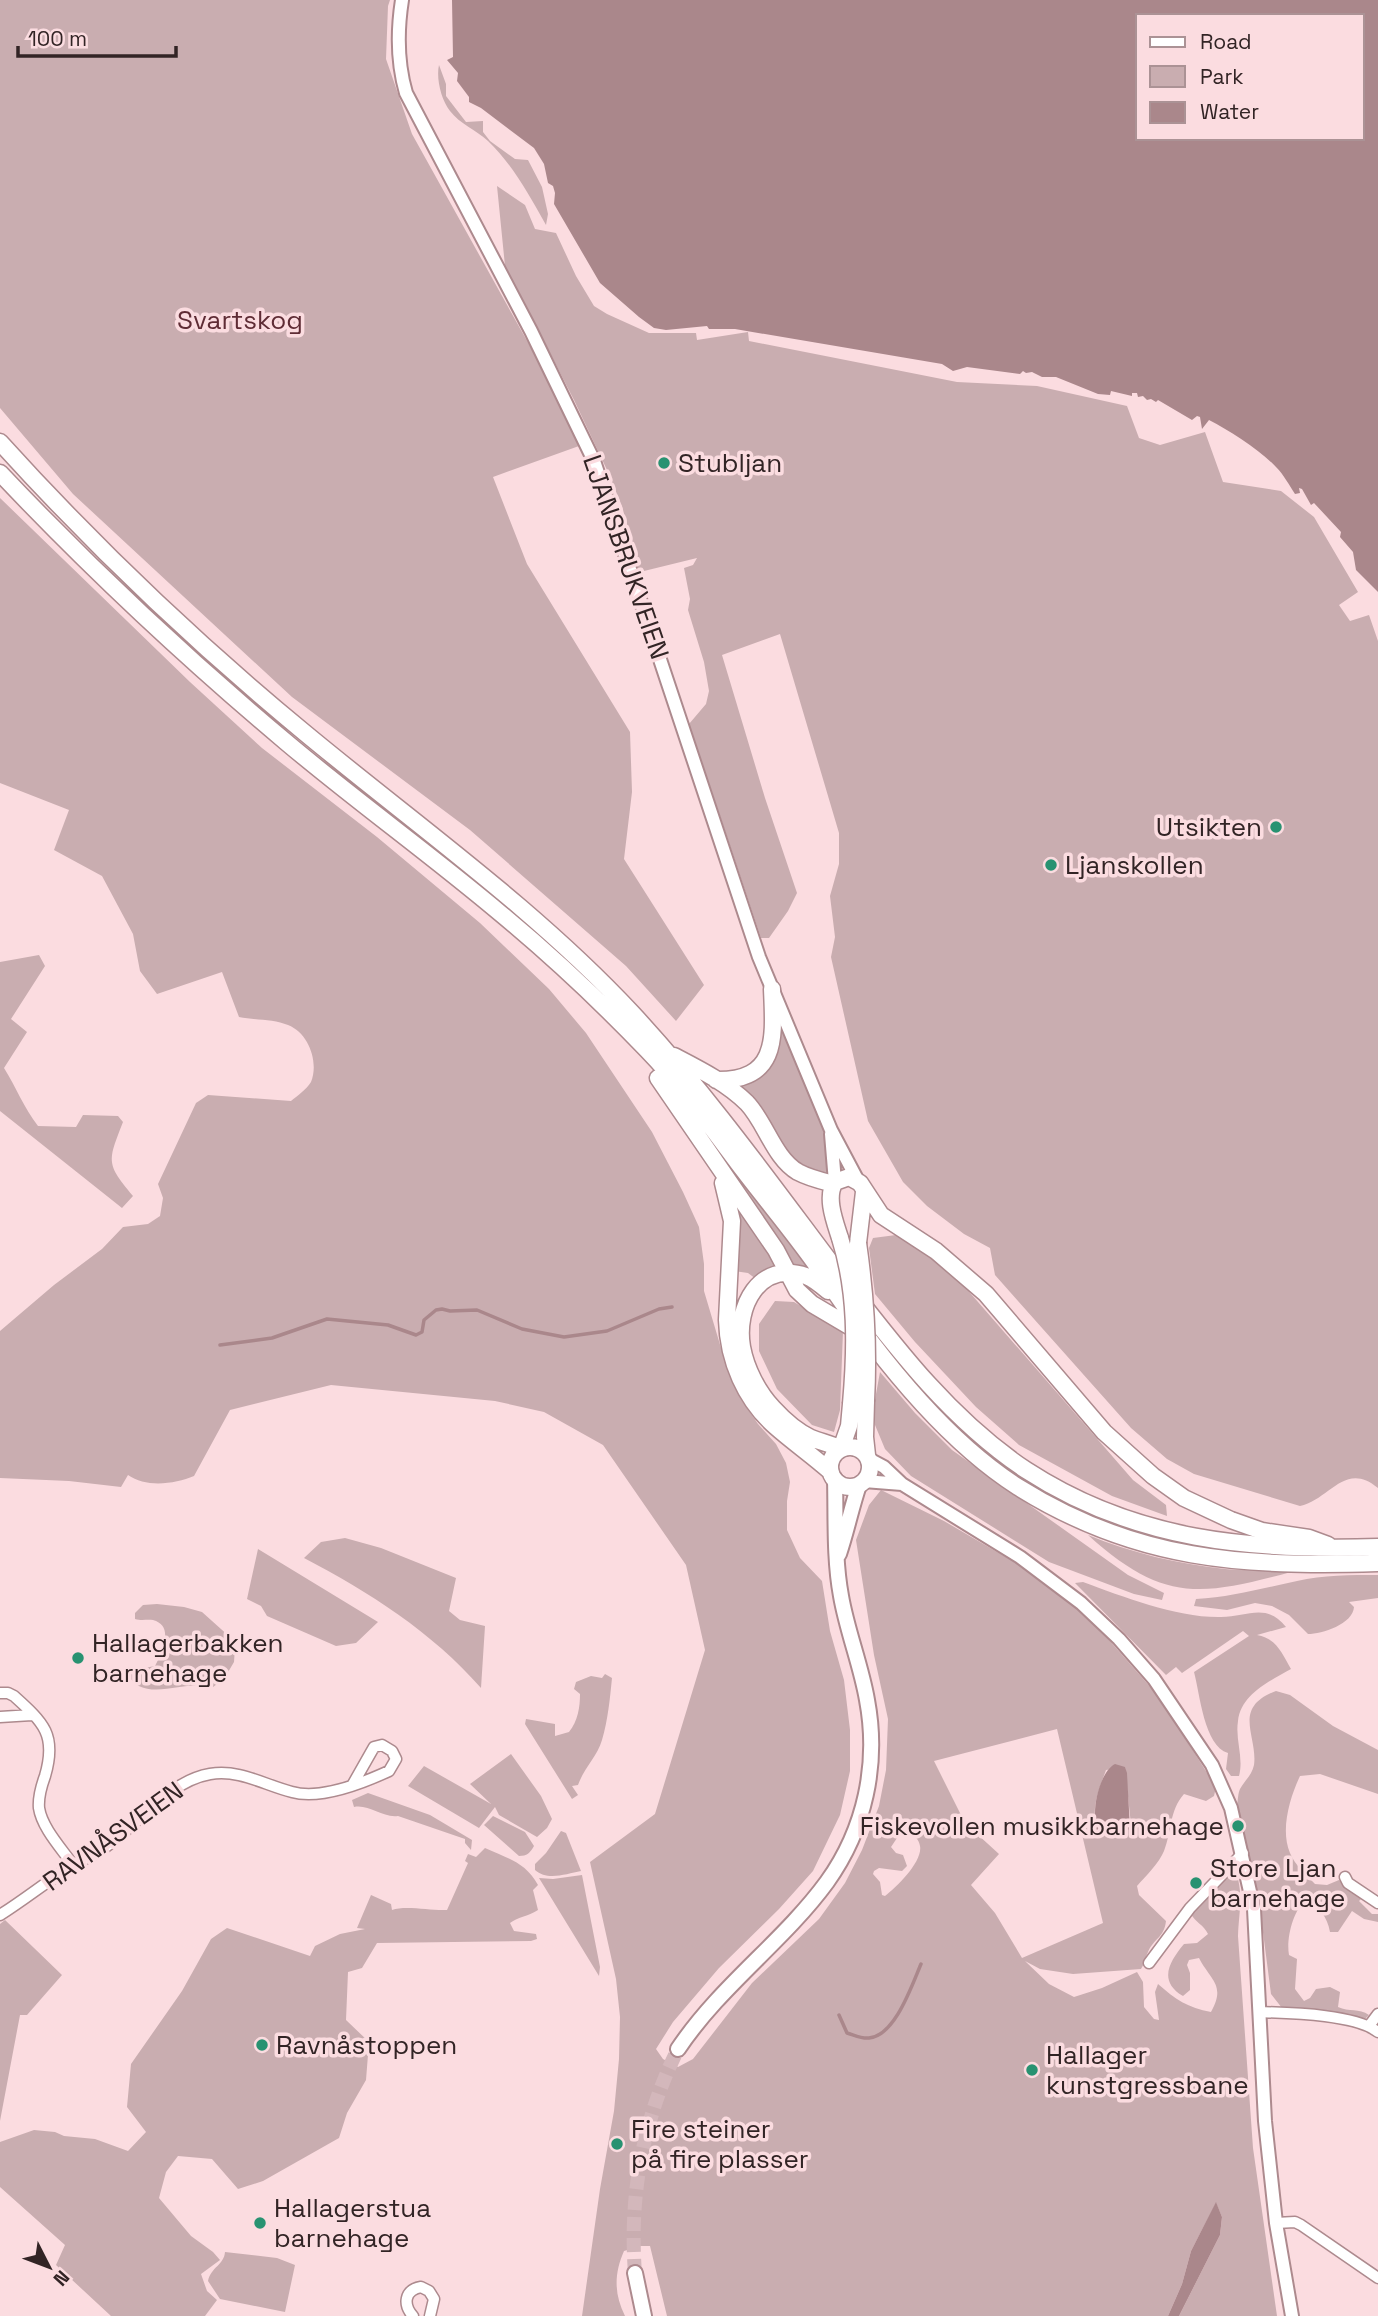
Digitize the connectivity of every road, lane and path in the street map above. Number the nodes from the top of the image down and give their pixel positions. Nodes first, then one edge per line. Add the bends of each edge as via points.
1 (402, 0) edge
2 (0, 442) edge
3 (0, 473) edge
4 (772, 989) junction
5 (612, 1018) junction
6 (667, 1052) junction
7 (716, 1080) junction
8 (831, 1130) junction
9 (715, 1164) junction
10 (833, 1189) junction
11 (861, 1192) junction
12 (788, 1273) junction
13 (837, 1297) junction
14 (866, 1336) junction
15 (859, 1403) junction
16 (841, 1450) junction
17 (868, 1457) junction
18 (833, 1475) junction
19 (862, 1483) junction
20 (902, 1484) junction
21 (1378, 1547) edge
22 (1337, 1548) junction
23 (837, 1558) junction
24 (1378, 1563) edge
25 (0, 1693) edge
26 (32, 1715) junction
27 (0, 1717) edge
28 (353, 1784) junction
29 (1242, 1853) junction
30 (73, 1865) junction
31 (1345, 1878) dead end
32 (1378, 1903) edge
33 (0, 1915) edge
34 (1149, 1963) dead end
35 (1259, 2011) junction
36 (1378, 2014) edge
37 (1373, 2029) edge
38 (678, 2049) tunnel mouth
39 (1276, 2223) junction
40 (635, 2273) tunnel mouth
41 (1378, 2278) edge
42 (413, 2316) edge
43 (430, 2316) edge
44 (644, 2316) edge
45 (1292, 2316) edge

1 - 4 main road, LJANSBRUKVEIEN via 398,43 406,93 594,461
2 - 6 highway via 117,564 202,643 299,729 540,925 606,986
3 - 5 highway via 180,650 519,929
4 - 7 highway via 774,1027 767,1059 746,1077
4 - 8 main road, LJANSBRUKVEIEN
5 - 9 highway via 676,1101
5 - 13 highway via 690,1100
6 - 7 highway
6 - 22 highway via 905,1358 949,1407 1001,1452 1076,1498 1152,1528 1237,1544
7 - 10 highway via 757,1115 781,1156 796,1171
8 - 10 main road, LJANSBRUKVEIEN
8 - 11 main road, LJANSBRUKVEIEN
9 - 12 highway
9 - 18 highway via 732,1221 727,1334 736,1368 763,1414
10 - 11 highway via 844,1177
10 - 11 highway via 838,1207 846,1210 855,1208
10 - 15 highway, bridge via 834,1219 854,1315
11 - 15 highway, bridge via 858,1243 867,1313
11 - 22 highway via 881,1215 942,1255 986,1294 1104,1432 1160,1482 1231,1520
12 - 13 highway via 812,1279
12 - 14 highway via 804,1298
12 - 16 highway via 769,1277 747,1300 741,1331 745,1361 762,1395 788,1423
13 - 14 highway
14 - 24 highway via 924,1404 994,1470 1068,1515 1135,1542 1184,1554 1250,1563
15 - 16 highway
15 - 17 highway
16 - 17 highway via 858,1448
16 - 18 highway via 832,1459
17 - 19 highway via 869,1473
17 - 20 main road
18 - 19 highway via 846,1486
18 - 23 main road
19 - 20 main road
19 - 23 main road
20 - 29 main road via 1048,1576 1119,1639 1212,1765 1231,1808
21 - 22 highway
23 - 38 main road via 843,1609 870,1719 872,1761 860,1819 838,1865 813,1900 715,2000
25 - 26 street via 14,1696
26 - 27 street
26 - 30 street via 50,1744 40,1811
28 - 28 street, RAVNÅSVEIEN via 389,1771 396,1759 392,1751 382,1745 374,1747
28 - 30 street, RAVNÅSVEIEN via 305,1795 236,1774 201,1776 170,1793 109,1845
29 - 34 street via 1189,1908
29 - 35 main road via 1256,1928
30 - 33 street, RAVNÅSVEIEN
31 - 32 street
35 - 37 street via 1344,2019
35 - 39 main road
36 - 37 street
39 - 41 street via 1301,2225
39 - 45 main road
40 - 44 main road
42 - 43 street via 406,2300 421,2287 434,2299

